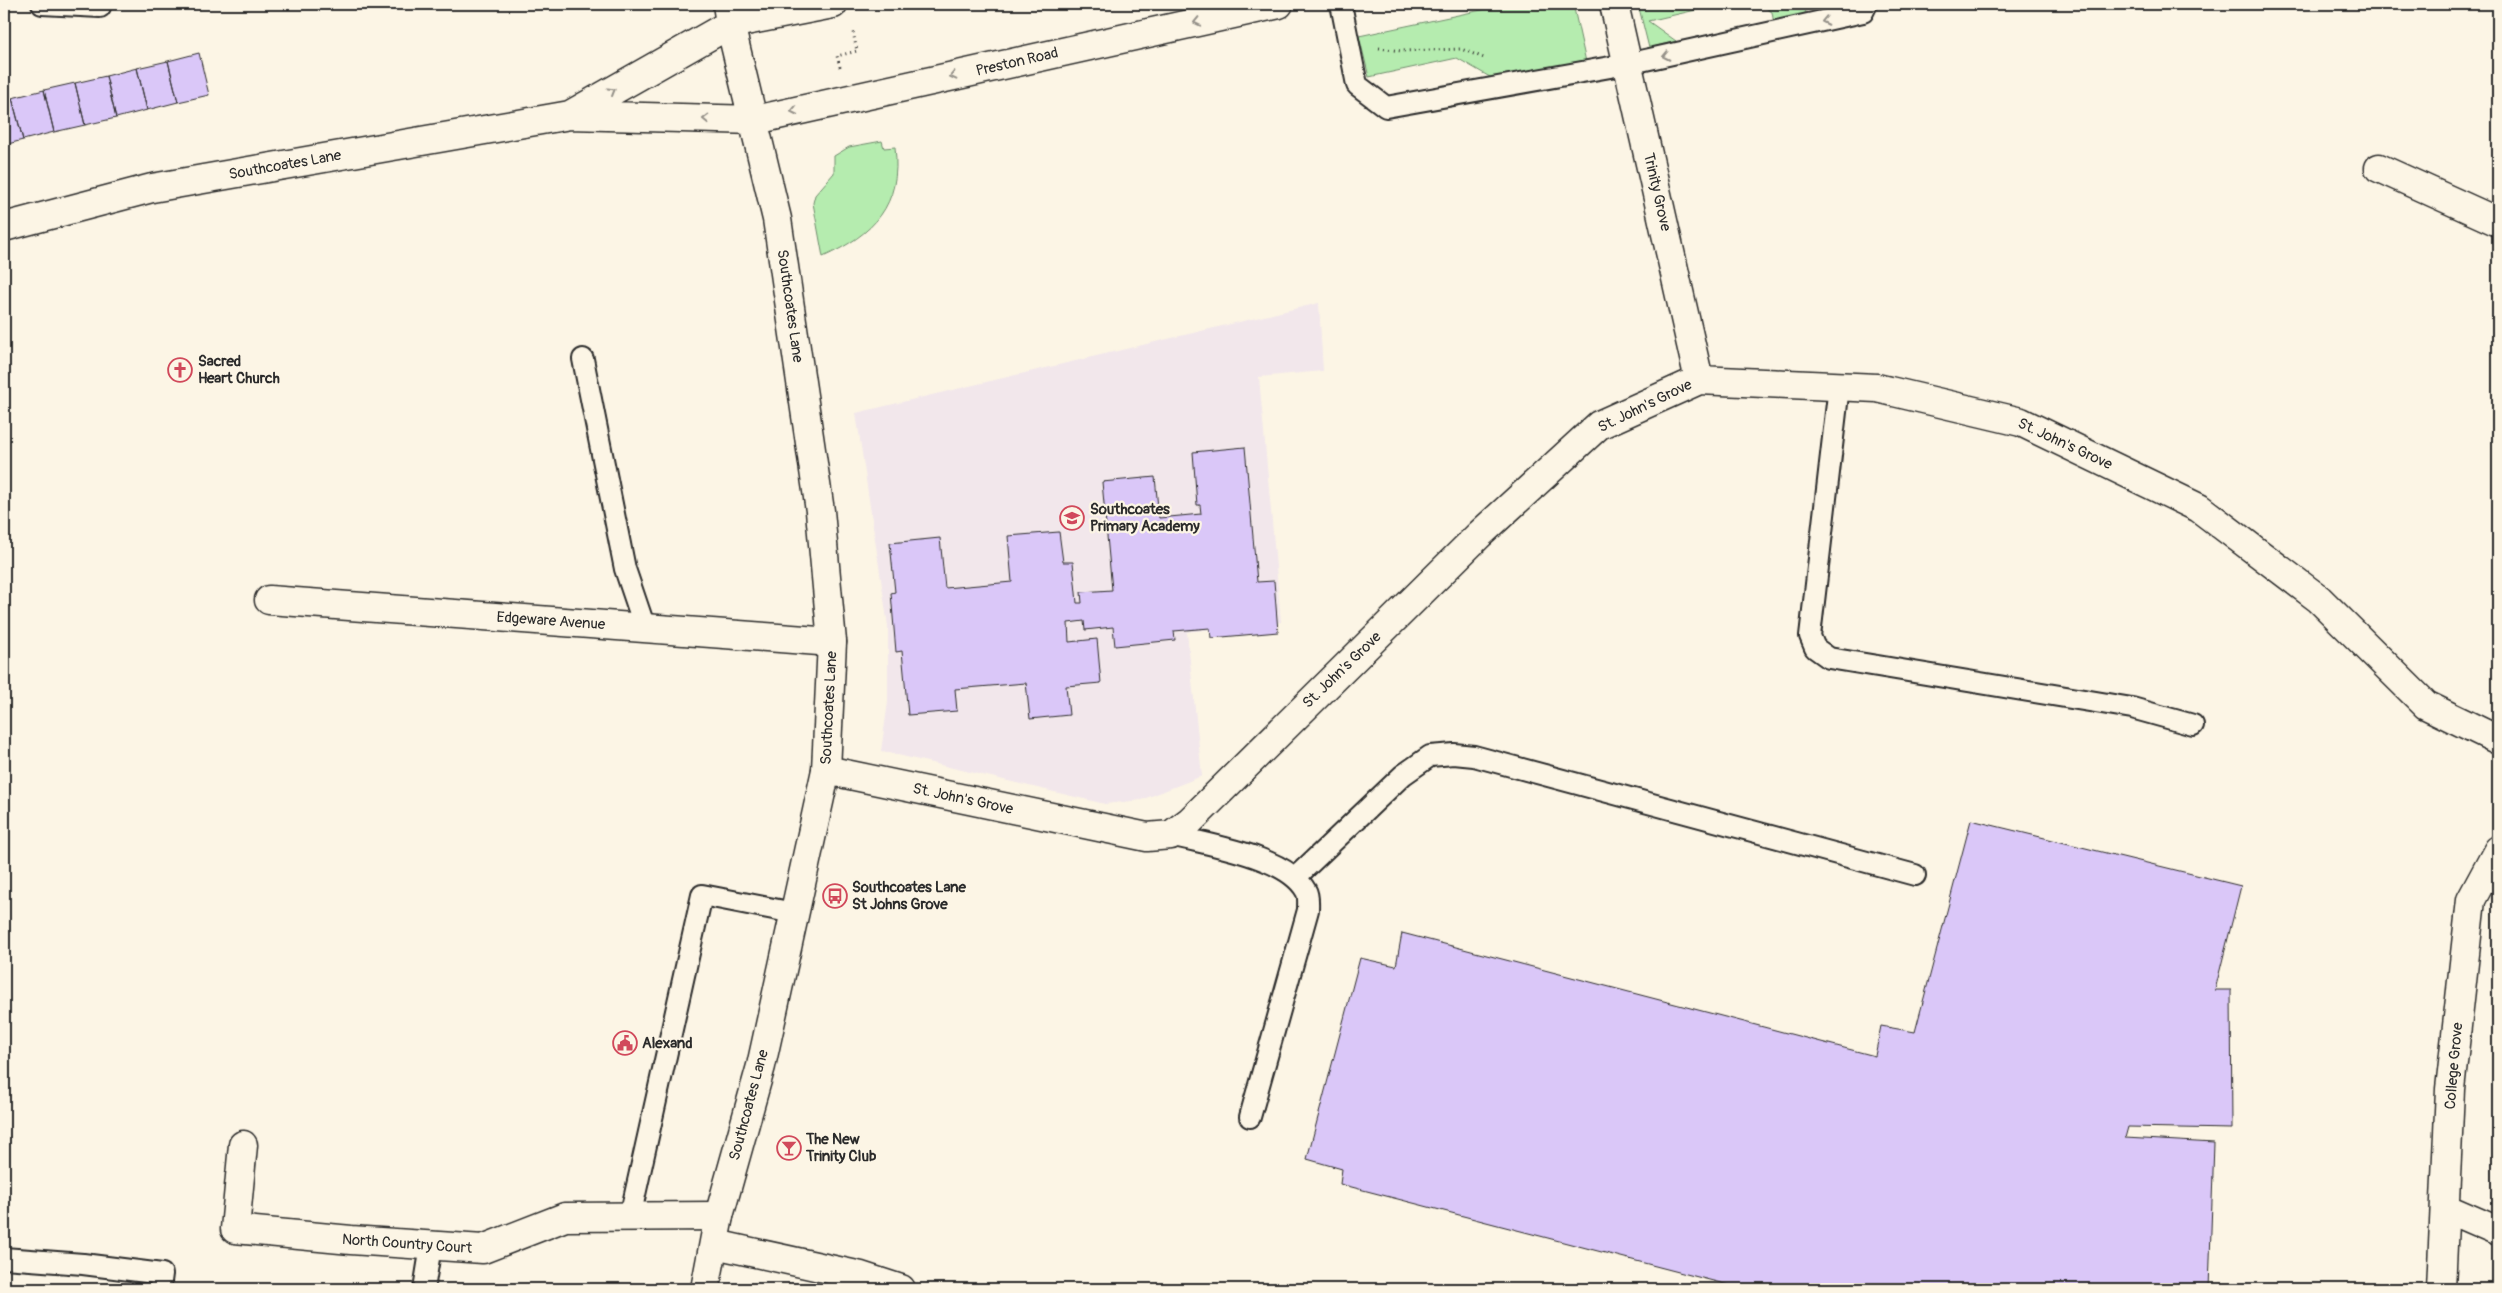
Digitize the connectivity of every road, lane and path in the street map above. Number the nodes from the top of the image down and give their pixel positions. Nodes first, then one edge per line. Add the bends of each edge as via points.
1 (42, 4) edge
2 (1279, 4) edge
3 (1341, 4) edge
4 (1614, 4) edge
5 (1867, 4) edge
6 (100, 7) dead end
7 (841, 13) edge
8 (729, 14) edge
9 (1349, 45) junction
10 (1487, 59) dead end
11 (1627, 64) junction
12 (848, 99) junction
13 (570, 115) junction
14 (755, 120) junction
15 (2379, 168) dead end
16 (2498, 222) edge
17 (4, 227) edge
18 (583, 359) dead end
19 (1699, 380) junction
20 (1839, 386) junction
21 (269, 600) dead end
22 (645, 628) junction
23 (832, 642) junction
24 (2193, 726) dead end
25 (2498, 740) edge
26 (826, 770) junction
27 (1171, 835) junction
28 (2498, 850) edge
29 (1915, 875) dead end
30 (1296, 877) junction
31 (794, 913) junction
32 (1250, 1117) dead end
33 (243, 1144) dead end
34 (2446, 1208) junction
35 (719, 1216) junction
36 (630, 1217) junction
37 (2498, 1231) edge
38 (715, 1244) junction
39 (430, 1246) junction
40 (4, 1258) edge
41 (160, 1289) edge
42 (424, 1289) edge
43 (705, 1289) edge
44 (901, 1289) edge
45 (2441, 1289) edge

1 - 6 lane
2 -> 12 street, Preston Road
3 - 9 lane
4 - 11 street, Trinity Grove
5 -> 11 lane via 1863,12
7 - 8 street
7 - 12 path via 857,51 837,56
13 -> 8 street, Southcoates Lane
8 - 14 street, Southcoates Lane
9 - 10 path via 1401,51 1461,49
9 - 11 lane via 1357,85 1386,107
11 - 19 street, Trinity Grove
12 -> 14 street, Preston Road
14 -> 13 street, Southcoates Lane
13 - 17 street, Southcoates Lane via 152,188
14 - 23 street, Southcoates Lane via 778,229 820,510
15 - 16 street
18 - 22 lane via 625,569
19 - 20 street, St. John's Grove
19 - 27 street, St. John's Grove via 1599,426 1480,534 1190,821
20 - 24 lane via 1810,636 1815,648 1829,658 2132,708
20 - 25 street, St. John's Grove via 1877,388 2021,422 2199,508 2319,600 2426,705
21 - 22 street, Edgeware Avenue
22 - 23 street, Edgeware Avenue
23 - 26 street, Southcoates Lane
26 - 27 street, St. John's Grove via 1147,838
26 - 31 street, Southcoates Lane
27 - 30 lane via 1270,861
28 - 34 street, College Grove via 2471,900 2450,1090
29 - 30 lane via 1483,759 1454,754 1430,756 1402,775
30 - 32 lane via 1307,892 1308,910
31 - 35 street, Southcoates Lane via 761,1066
31 - 36 lane via 702,895
33 - 39 street, North Country Court via 234,1229
34 - 37 street
34 - 45 street, College Grove
35 - 36 street, North Country Court
35 - 38 street, Southcoates Lane
36 - 39 street, North Country Court via 565,1218 483,1249
38 - 43 street, Southcoates Lane
38 - 44 street via 861,1276
39 - 42 lane
40 - 41 lane via 162,1274

